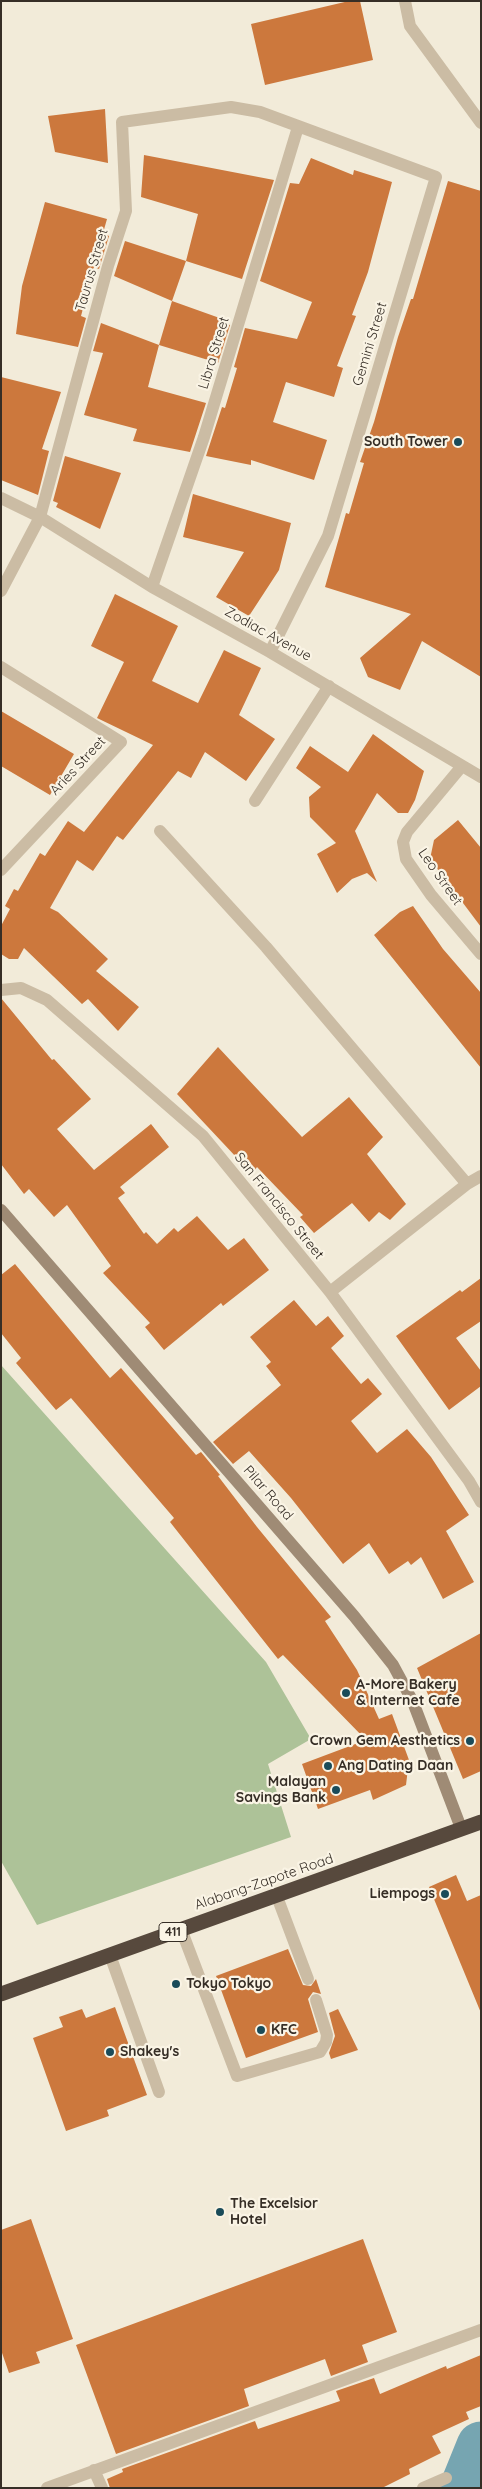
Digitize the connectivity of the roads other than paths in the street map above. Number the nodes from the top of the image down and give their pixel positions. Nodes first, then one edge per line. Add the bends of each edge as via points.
1 (405, 1) edge
2 (481, 123) edge
3 (298, 127) junction
4 (1, 498) edge
5 (40, 517) junction
6 (152, 587) junction
7 (1, 591) edge
8 (270, 652) junction
9 (1, 667) edge
10 (329, 686) junction
11 (462, 766) junction
12 (481, 778) edge
13 (255, 801) dead end
14 (160, 831) dead end
15 (1, 870) edge
16 (481, 954) edge
17 (1, 990) edge
18 (481, 1176) edge
19 (467, 1184) junction
20 (1, 1210) edge
21 (330, 1292) junction
22 (481, 1502) edge
23 (481, 1822) edge
24 (461, 1828) junction
25 (276, 1894) junction
26 (181, 1929) junction
27 (110, 1955) junction
28 (308, 1979) dead end
29 (1, 1994) edge
30 (316, 2000) dead end
31 (158, 2092) dead end
32 (481, 2330) edge
33 (94, 2470) junction
34 (446, 2478) dead end
35 (47, 2488) edge
36 (102, 2488) edge
37 (423, 2488) edge

1 - 2 street via 410,26
3 - 5 street, Taurus Street via 260,112 231,107 122,122 126,211
3 - 6 street, Libra Street via 204,437
3 - 8 street, Gemini Street via 436,177 328,536
4 - 5 street, Zodiac Avenue
5 - 6 street, Zodiac Avenue
5 - 7 street, Taurus Street
6 - 8 street, Zodiac Avenue
8 - 10 street, Zodiac Avenue
9 - 15 street, Aries Street via 121,742
10 - 11 street, Zodiac Avenue
10 - 13 street
11 - 12 street, Zodiac Avenue
11 - 16 street, Leo Street via 407,832 403,842 406,859
14 - 19 street via 266,947
17 - 21 street, San Francisco Street via 21,988 47,1000 203,1136
18 - 19 street
19 - 21 street
20 - 24 street, Pilar Road via 393,1665 413,1702
21 - 22 street, San Francisco Street via 469,1481
23 - 24 highway, Alabang-Zapote Road / 411
24 - 25 highway, Alabang-Zapote Road / 411
25 - 26 highway, Alabang-Zapote Road / 411
25 - 28 street
26 - 27 highway, Alabang-Zapote Road / 411
26 - 30 street via 237,2076 320,2052 327,2035
27 - 29 highway, Alabang-Zapote Road / 411
27 - 31 street
32 - 33 street
33 - 35 street
33 - 36 street
34 - 37 street

